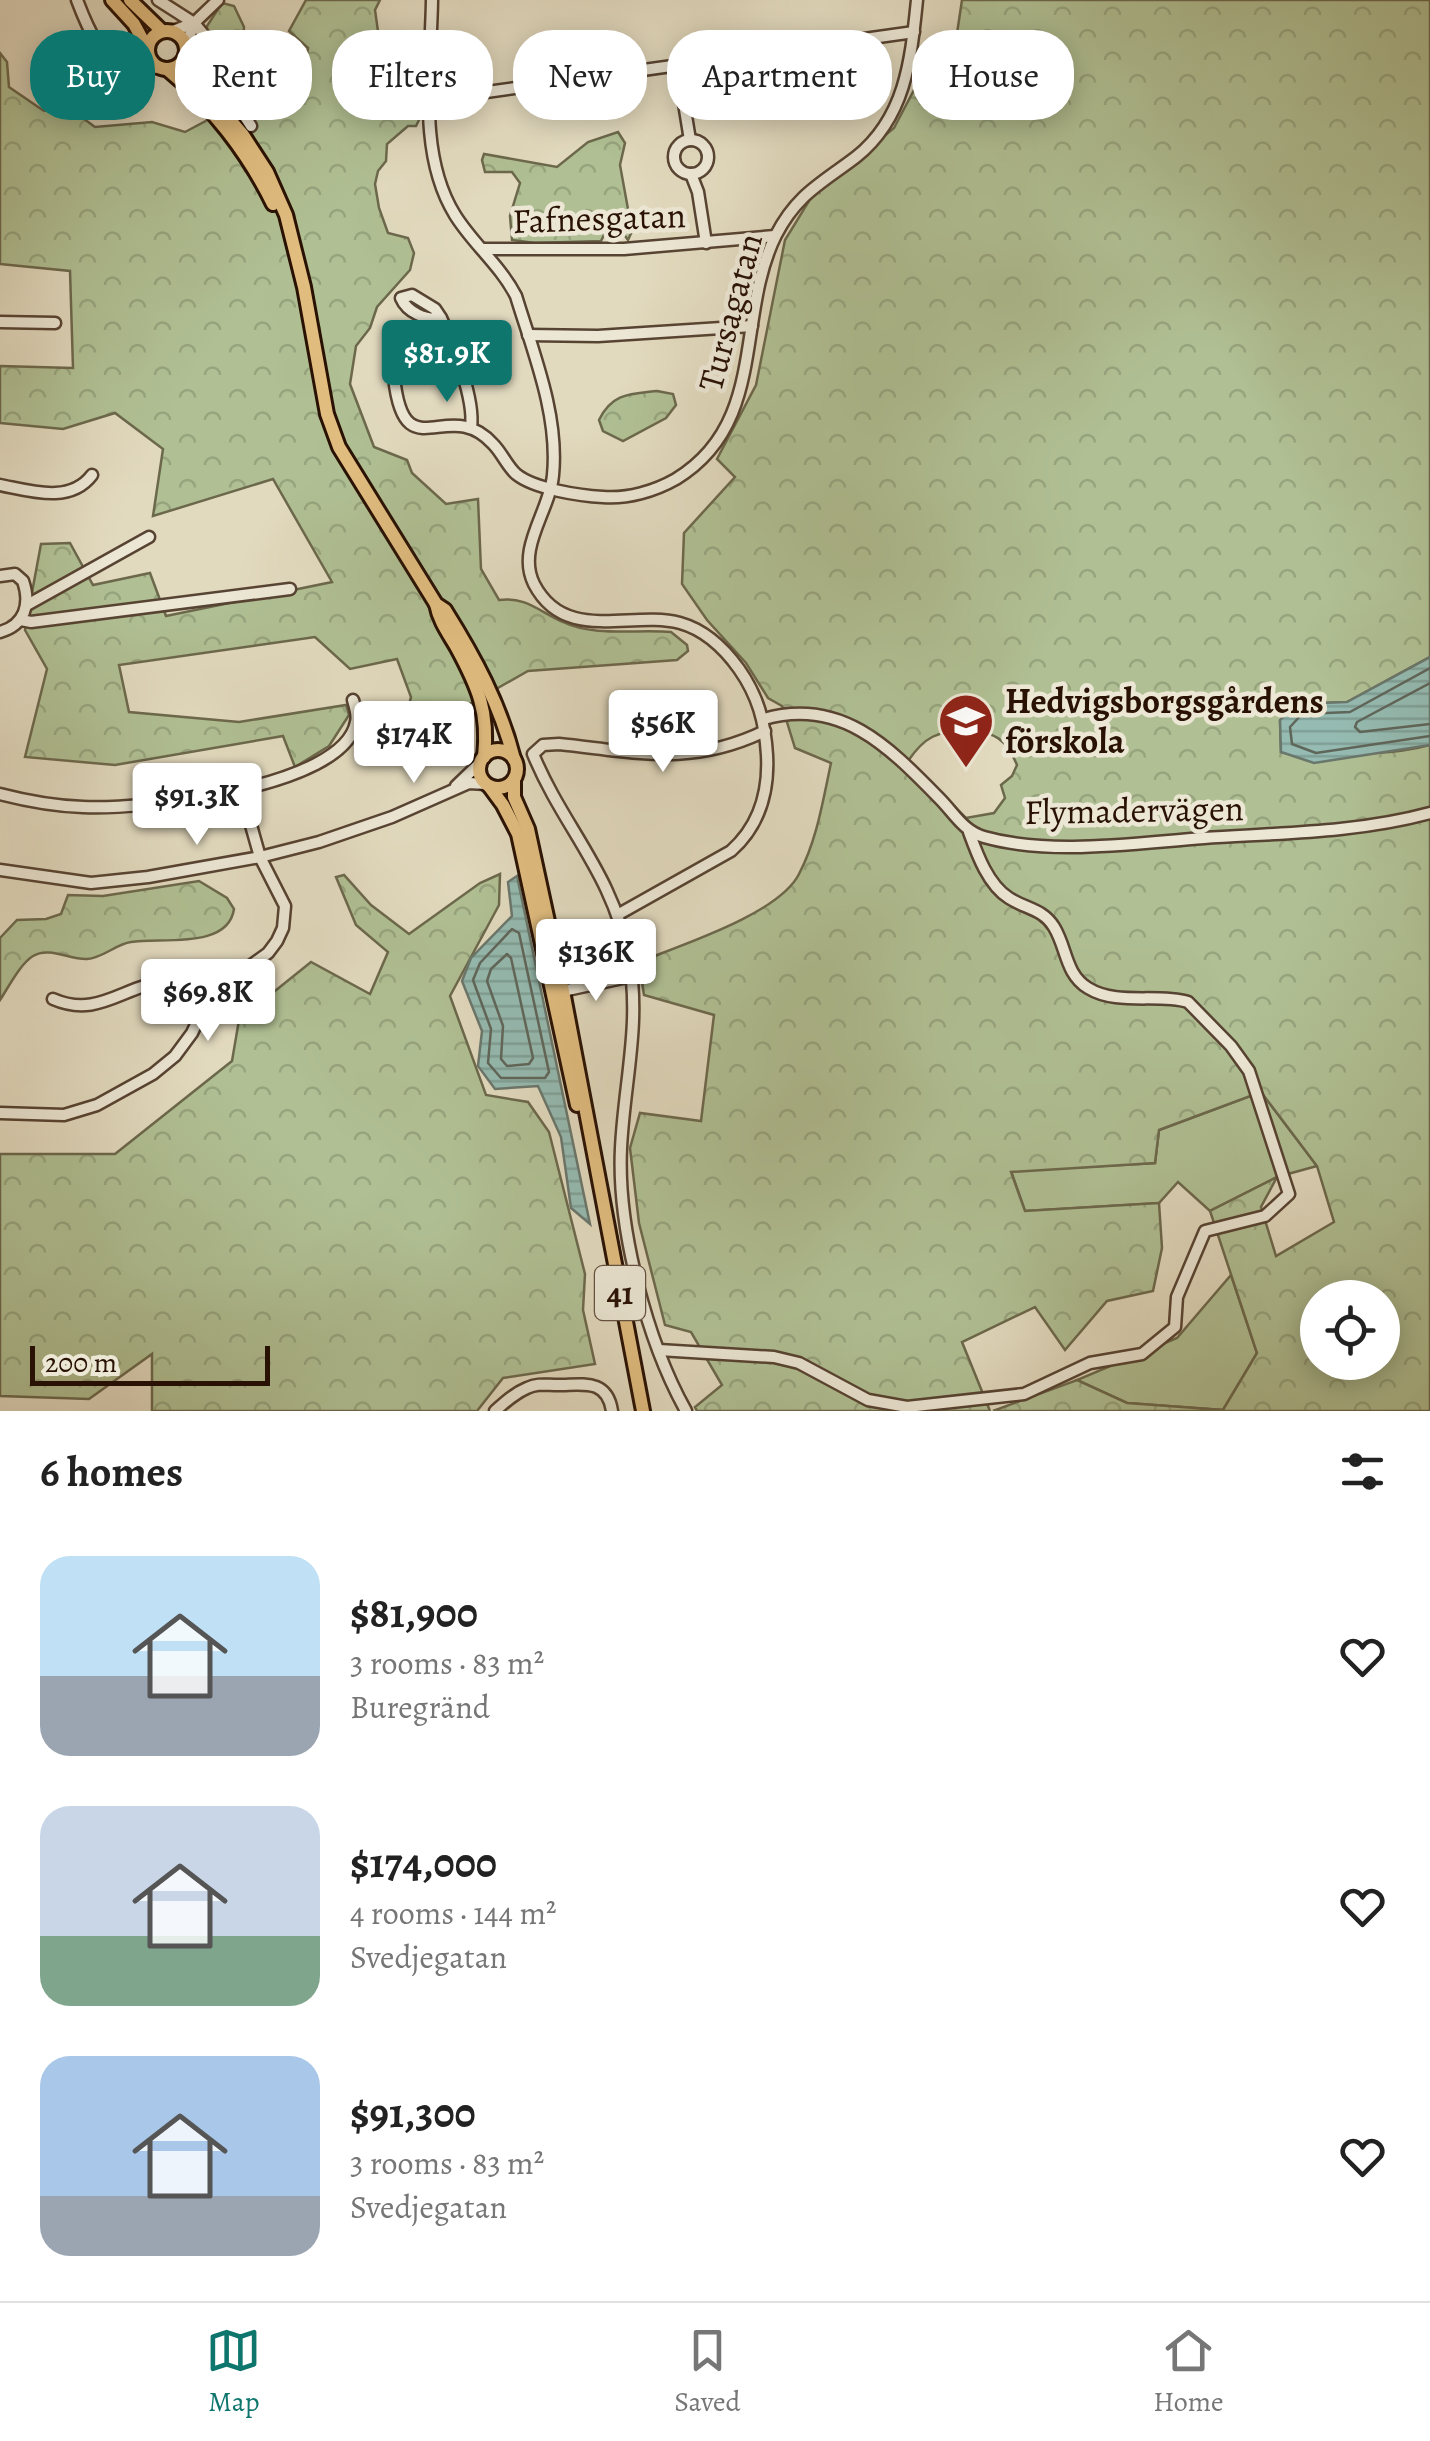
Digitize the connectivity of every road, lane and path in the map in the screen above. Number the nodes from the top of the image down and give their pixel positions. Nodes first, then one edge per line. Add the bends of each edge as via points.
1 (77, 0) edge
2 (112, 0) edge
3 (130, 0) edge
4 (158, 0) edge
5 (218, 0) edge
6 (432, 0) edge
7 (916, 0) edge
8 (194, 23) junction
9 (92, 30) edge
10 (138, 30) edge
11 (192, 30) edge
12 (431, 30) edge
13 (914, 30) edge
14 (168, 31) junction
15 (155, 37) edge
16 (175, 39) edge
17 (912, 46) edge
18 (155, 60) joint
19 (175, 65) edge
20 (667, 68) edge
21 (493, 92) edge
22 (228, 120) edge
23 (431, 120) edge
24 (687, 120) edge
25 (251, 126) dead end
26 (690, 140) junction
27 (690, 174) junction
28 (288, 231) junction
29 (775, 236) junction
30 (706, 243) junction
31 (483, 249) junction
32 (440, 318) dead end
33 (0, 322) edge
34 (55, 323) dead end
35 (752, 326) junction
36 (528, 336) junction
37 (394, 377) dead end
38 (470, 427) junction
39 (92, 475) dead end
40 (0, 485) edge
41 (552, 488) junction
42 (149, 537) dead end
43 (0, 576) edge
44 (290, 588) dead end
45 (436, 604) junction
46 (27, 605) junction
47 (21, 620) junction
48 (0, 632) edge
49 (353, 700) dead end
50 (764, 725) junction
51 (482, 759) junction
52 (514, 759) junction
53 (514, 781) junction
54 (488, 785) junction
55 (453, 789) junction
56 (240, 790) junction
57 (0, 794) edge
58 (1430, 813) edge
59 (970, 832) junction
60 (260, 858) junction
61 (0, 870) edge
62 (619, 914) junction
63 (632, 976) junction
64 (558, 992) junction
65 (210, 994) junction
66 (53, 999) dead end
67 (0, 1112) edge
68 (659, 1350) junction
69 (495, 1411) edge
70 (612, 1411) edge
71 (643, 1411) edge
72 (686, 1411) edge

1 - 9 street
2 - 10 main road, 41
3 - 14 main road, 41
4 - 8 street
5 - 8 street
6 - 12 street
7 - 13 street, Tursagatan
8 - 11 street
8 - 14 street
8 - 25 street via 213,68
14 - 15 main road
14 - 16 main road, 41
17 - 29 street, Tursagatan via 897,108 878,135 798,200
18 - 19 main road
18 - 28 main road, 41 via 234,140
20 - 21 street
22 - 28 main road, 41 via 258,156
23 - 31 street via 444,194
24 - 26 street
26 - 27 street via 674,155 677,168
26 - 27 street via 705,148 708,160
27 - 30 street
28 - 45 main road, 41 via 339,447
29 - 30 street, Fafnesgatan
29 - 35 street, Tursagatan
30 - 31 street, Fafnesgatan
31 - 36 street via 516,296
32 - 38 street via 464,384
33 - 34 street
35 - 36 street
35 - 41 street, Tursagatan via 737,400 696,464 666,484 614,498
36 - 41 street via 551,426
37 - 38 street via 408,424
38 - 41 street, Tursagatan via 519,476
39 - 40 street via 72,492
41 - 50 street via 529,550 529,571 542,598 574,618 677,622 696,629 736,664
42 - 46 street
43 - 46 street via 15,574 23,581
44 - 47 street
45 - 51 main road, 41 via 487,718
45 - 52 main road, 41 via 480,668
46 - 47 street
47 - 48 street
49 - 56 street via 357,720 338,748 290,776
50 - 59 street via 810,713 865,732
50 - 62 street via 764,794 747,836
50 - 62 street via 744,741 699,754 559,744 534,751
51 - 52 main road via 500,750
51 - 54 main road, 41 via 480,774
51 - 55 street
52 - 53 main road, 41
53 - 54 main road via 502,788
53 - 64 main road, 41
54 - 55 street via 469,782
54 - 64 main road, 41 via 518,834
55 - 60 street via 392,818
56 - 57 street via 122,808
56 - 60 street
58 - 59 street, Flymadervägen via 1322,832 1118,845 1044,844
59 - 68 street via 999,889 1044,915 1068,966 1088,988 1188,1002 1231,1046 1250,1072 1289,1194 1265,1216 1205,1231 1168,1336 1142,1354 1090,1363 1014,1397 894,1406 868,1400 799,1363
60 - 61 street via 113,882
60 - 65 street via 284,906 284,928 268,952
62 - 63 street
63 - 64 street
63 - 68 street via 635,1023 620,1188
64 - 71 main road, 41
65 - 66 street via 166,982 87,1006
65 - 67 street via 175,1056 153,1074 64,1115
68 - 72 street
69 - 70 street via 540,1383 586,1382 600,1387

